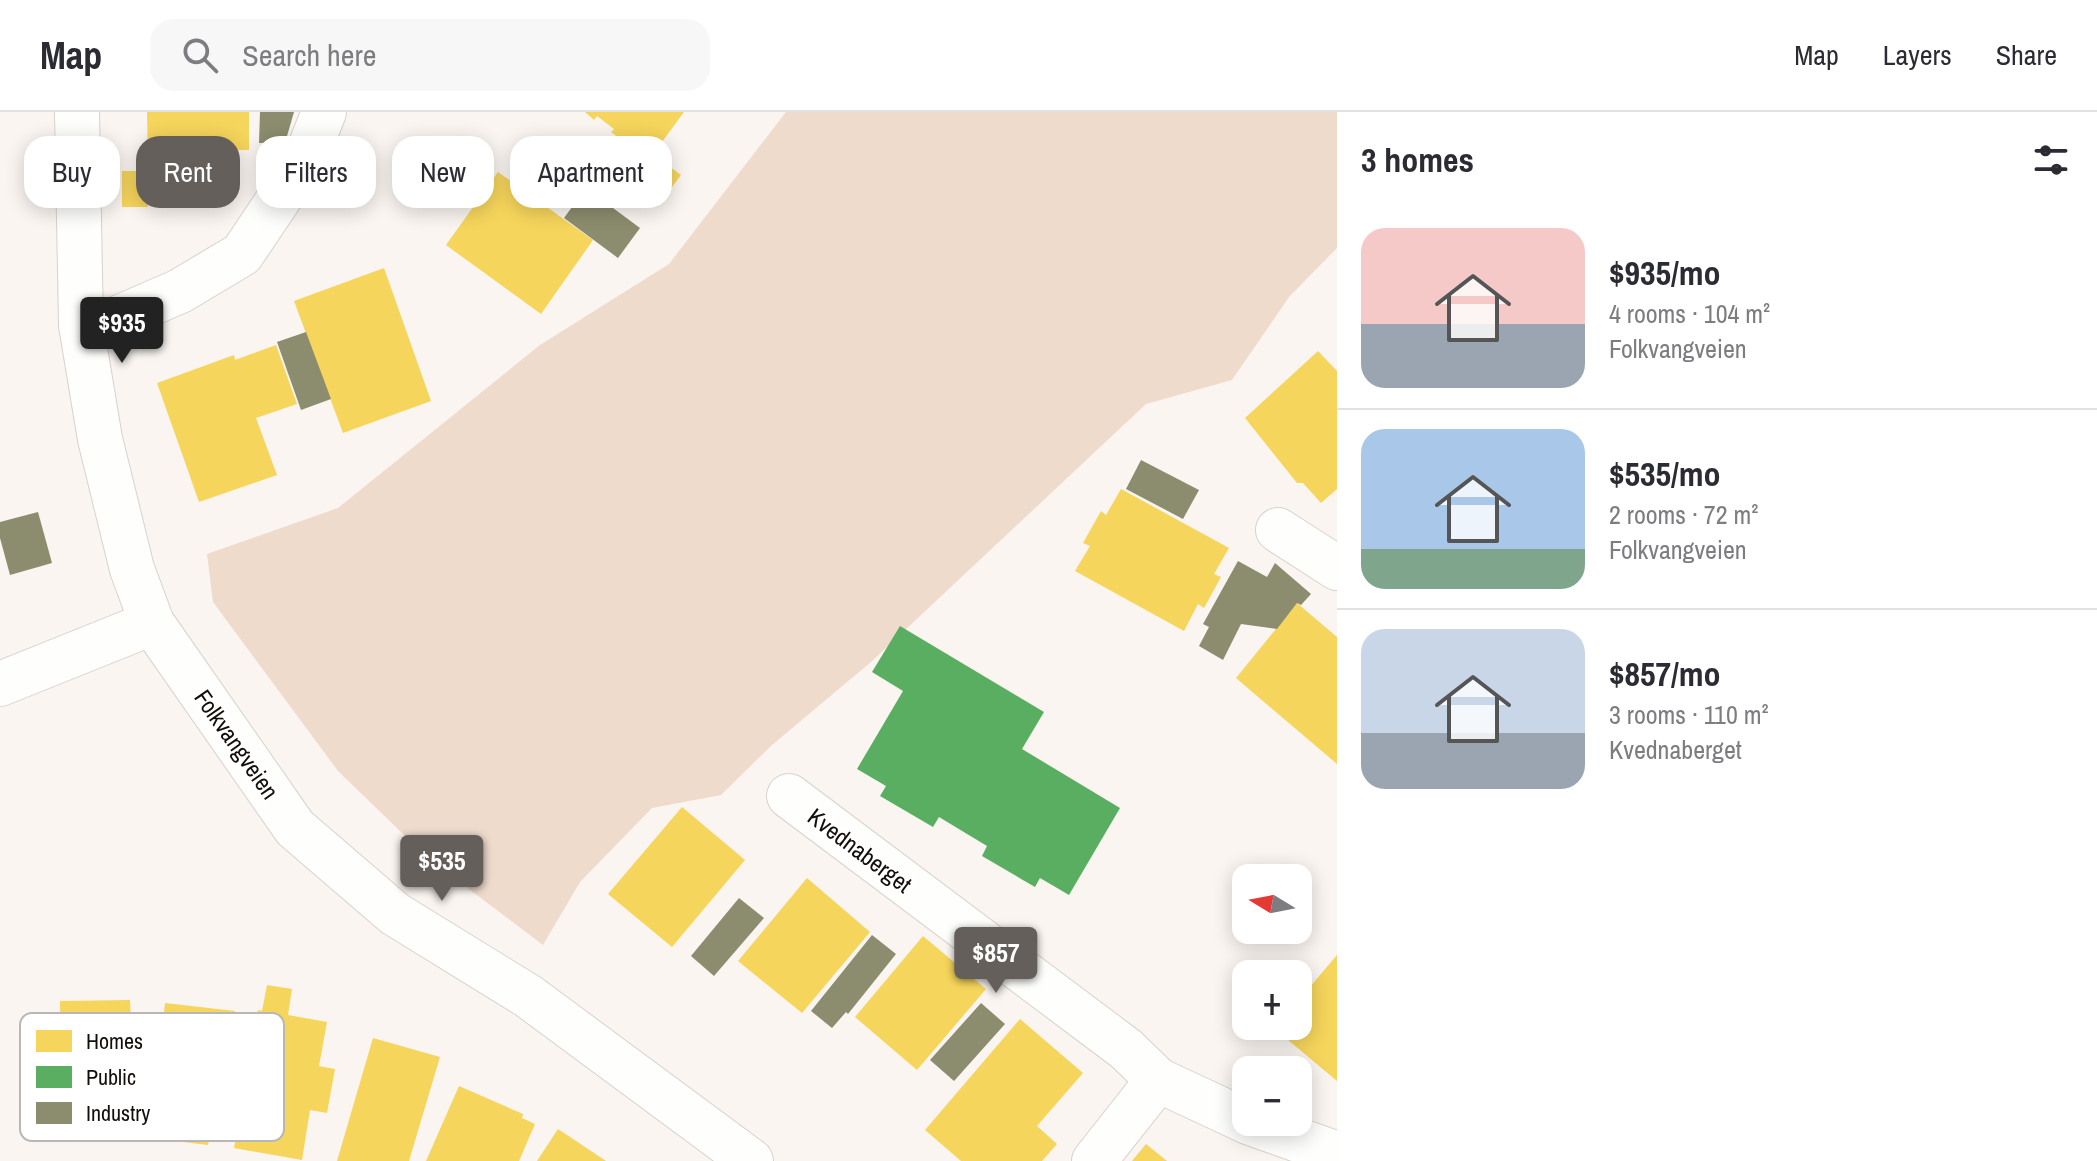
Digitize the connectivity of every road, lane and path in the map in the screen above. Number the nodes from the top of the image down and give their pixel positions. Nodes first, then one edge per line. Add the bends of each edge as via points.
1 (77, 112) edge
2 (324, 112) edge
3 (81, 325) junction
4 (1278, 530) dead end
5 (1337, 568) edge
6 (152, 623) junction
7 (0, 684) edge
8 (789, 796) dead end
9 (1158, 1080) junction
10 (1232, 1115) edge
11 (1286, 1136) edge
12 (1337, 1154) edge
13 (751, 1161) edge
14 (1094, 1161) edge

1 - 3 street, Folkvangveien
2 - 3 street via 305,160 242,254 180,291 111,321
3 - 6 street, Folkvangveien via 103,453 132,569
4 - 5 street
6 - 7 street
6 - 13 street, Folkvangveien via 295,828 395,914 528,996
8 - 9 street, Kvednaberget via 1126,1049
9 - 10 street, Kvednaberget
9 - 14 street
11 - 12 street, Kvednaberget

